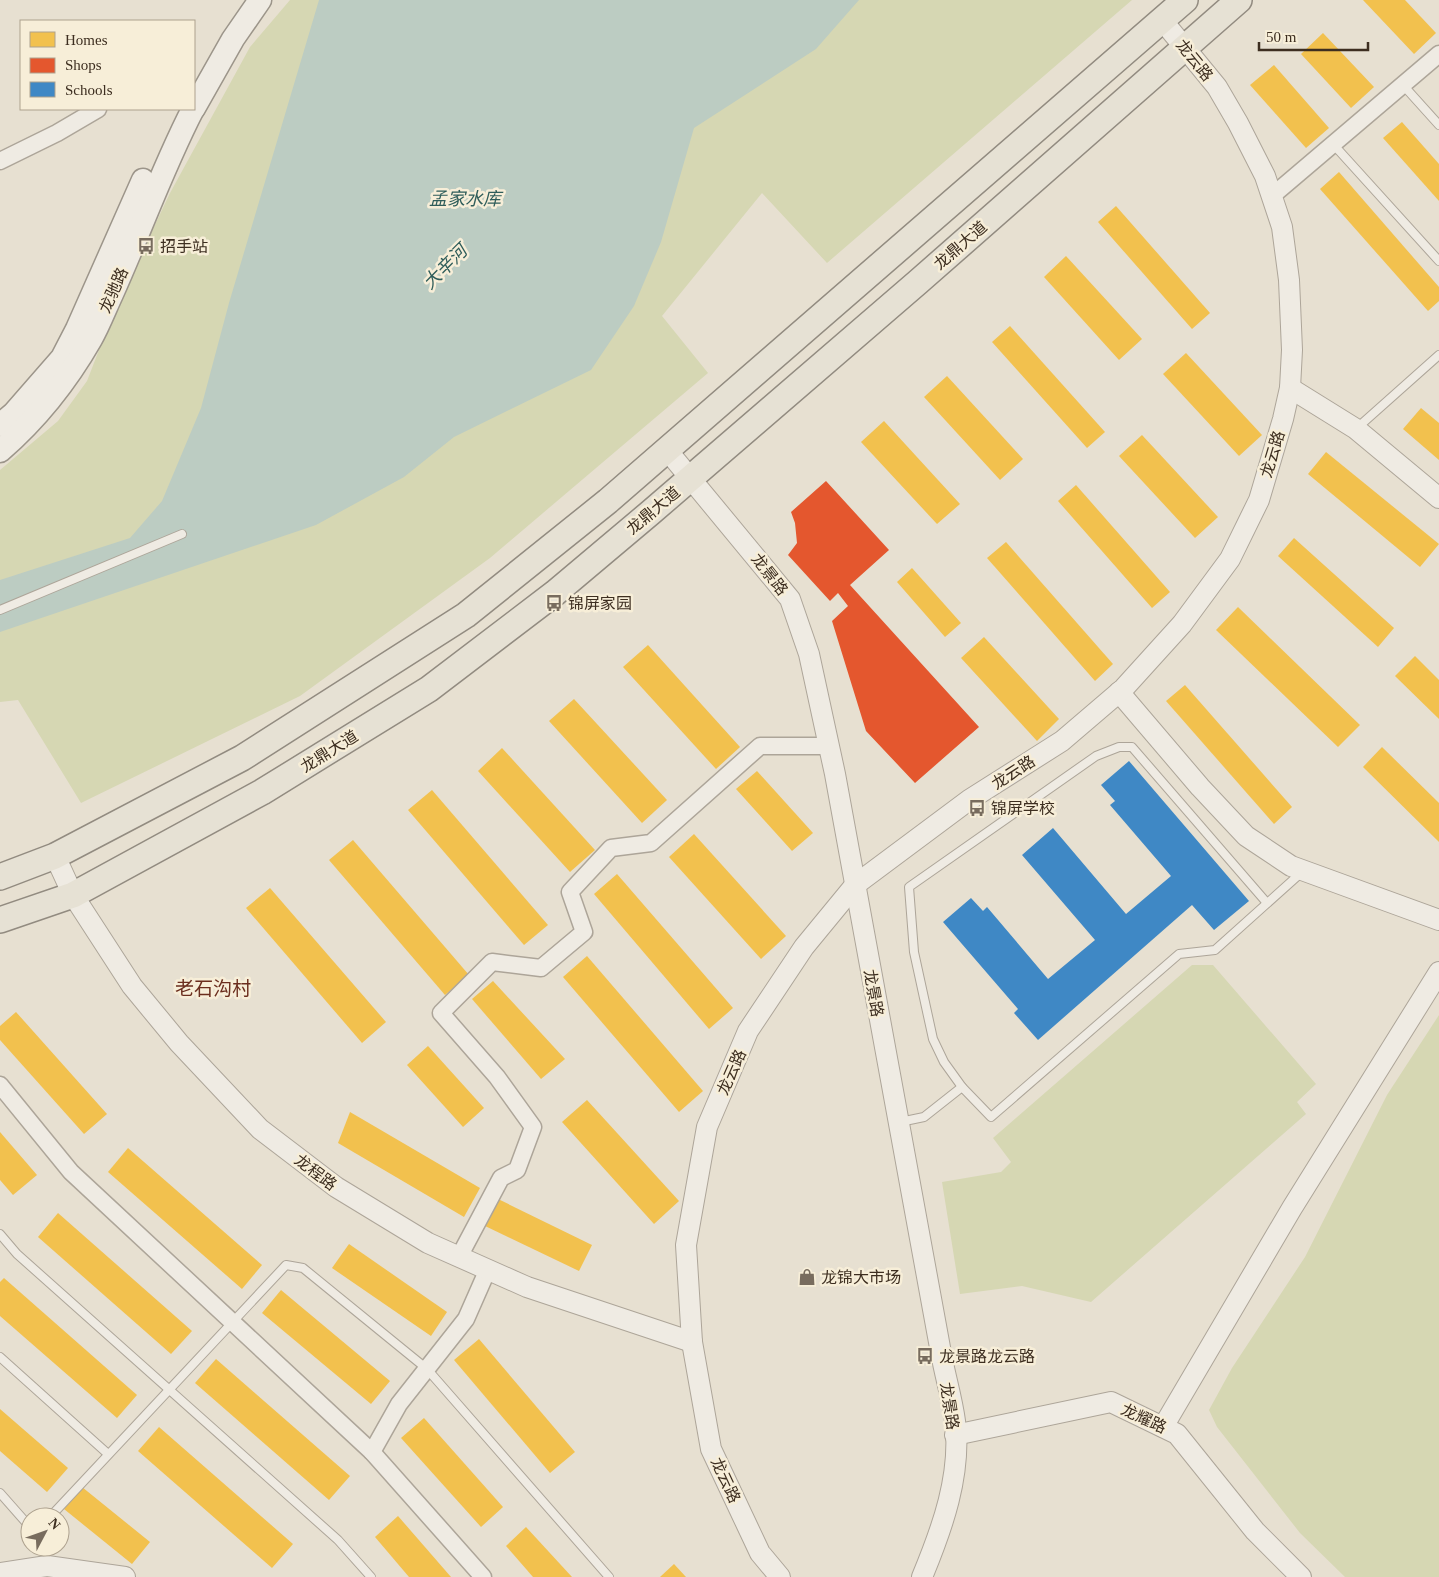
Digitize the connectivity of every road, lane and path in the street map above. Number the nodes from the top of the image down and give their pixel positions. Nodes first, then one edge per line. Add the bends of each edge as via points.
1 (243, 0) edge
2 (260, 0) edge
3 (1185, 0) edge
4 (1239, 0) edge
5 (1162, 20) junction
6 (1186, 47) junction
7 (1439, 54) edge
8 (195, 74) edge
9 (1403, 85) junction
10 (195, 106) edge
11 (96, 110) edge
12 (176, 110) edge
13 (193, 110) edge
14 (1439, 125) edge
15 (1333, 144) junction
16 (0, 161) edge
17 (1272, 196) junction
18 (1439, 261) edge
19 (1439, 355) edge
20 (1290, 388) junction
21 (0, 425) edge
22 (1356, 429) junction
23 (667, 450) junction
24 (0, 451) edge
25 (689, 479) junction
26 (1439, 498) edge
27 (182, 534) dead end
28 (0, 610) edge
29 (1119, 692) junction
30 (829, 746) junction
31 (55, 856) junction
32 (1304, 871) junction
33 (0, 876) edge
34 (855, 885) junction
35 (73, 895) junction
36 (1267, 903) junction
37 (0, 920) edge
38 (1439, 920) edge
39 (1439, 972) edge
40 (0, 1084) edge
41 (962, 1087) junction
42 (898, 1122) junction
43 (0, 1234) edge
44 (459, 1257) junction
45 (488, 1269) junction
46 (692, 1342) junction
47 (0, 1357) edge
48 (427, 1369) junction
49 (1163, 1427) junction
50 (955, 1434) junction
51 (372, 1452) junction
52 (108, 1454) junction
53 (0, 1493) edge
54 (59, 1507) edge
55 (20, 1516) edge
56 (0, 1573) edge
57 (125, 1577) edge
58 (371, 1577) edge
59 (483, 1577) edge
60 (609, 1577) edge
61 (780, 1577) edge
62 (922, 1577) edge
63 (1301, 1577) edge

1 - 8 main road via 225,23
2 - 10 main road, 龙驰路 via 232,39
3 - 5 main road
4 - 6 main road, 龙鼎大道
5 - 6 street, 龙云路
5 - 23 main road
6 - 17 street, 龙云路 via 1217,87 1238,123
6 - 25 main road, 龙鼎大道
7 - 9 street
9 - 14 lane
9 - 15 street
11 - 16 street
12 - 21 main road, 龙驰路 via 62,358
13 - 24 main road, 龙驰路 via 163,170 93,337 55,394
15 - 17 street
15 - 18 lane
17 - 20 street, 龙云路 via 1282,228 1289,280
19 - 22 lane
20 - 22 street
20 - 29 street, 龙云路 via 1259,500 1230,559 1182,624
22 - 26 street
23 - 25 street, 龙景路
23 - 31 main road via 466,615 242,758
25 - 30 street, 龙景路 via 790,599 809,654
25 - 35 main road, 龙鼎大道 via 555,593 429,689 262,792
27 - 28 lane
29 - 32 street via 1246,836
29 - 34 street, 龙云路 via 1062,741 970,800
30 - 34 street, 龙景路
30 - 44 street via 760,746 650,844 611,848 570,892 584,932 541,968 492,962 441,1013 497,1077 533,1127 517,1170 501,1178
31 - 33 main road
31 - 35 street, 龙程路
32 - 36 lane
32 - 38 street
34 - 42 street, 龙景路
34 - 46 street, 龙云路 via 804,947 748,1031 707,1126 686,1245
35 - 37 main road, 龙鼎大道
35 - 44 street, 龙程路 via 132,986 179,1043 260,1129 336,1187 428,1243
36 - 41 lane via 1215,950 1179,954 991,1117
36 - 41 lane via 1132,747 1119,747 1096,756 908,887 914,952 933,1039
39 - 49 street via 1292,1208
40 - 51 street via 71,1172
41 - 42 lane via 924,1117
42 - 50 street, 龙景路
43 - 58 lane via 40,1274 338,1540
44 - 45 street, 龙程路
45 - 46 street, 龙程路 via 527,1287
45 - 48 street via 466,1319
46 - 61 street, 龙云路 via 711,1449 760,1553
47 - 52 lane
48 - 51 street via 399,1404
48 - 52 lane via 303,1268 286,1265
48 - 60 lane
49 - 50 street, 龙耀路 via 1111,1402
49 - 63 street, 龙耀路 via 1177,1434 1255,1531
50 - 62 street, 龙景路 via 955,1473 936,1544
51 - 59 street
52 - 54 lane
53 - 55 lane
56 - 57 street via 47,1566

